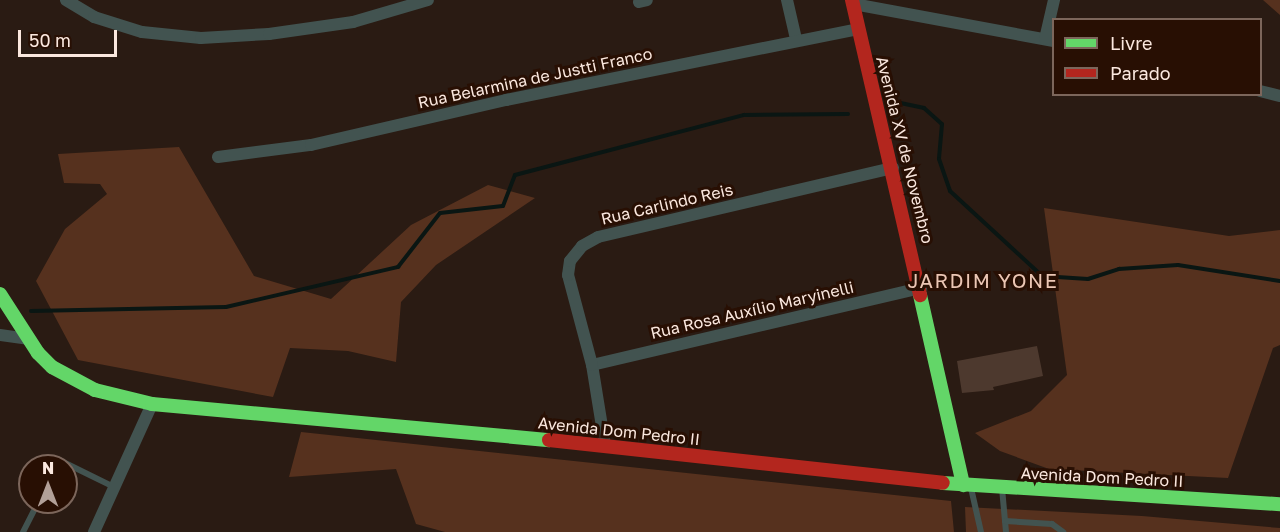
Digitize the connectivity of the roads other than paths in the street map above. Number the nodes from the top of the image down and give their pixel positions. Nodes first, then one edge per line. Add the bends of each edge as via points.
1 (66, 0) edge
2 (428, 0) edge
3 (787, 0) edge
4 (1054, 0) edge
5 (853, 2) edge
6 (858, 29) junction
7 (796, 38) junction
8 (1049, 40) edge
9 (1262, 92) edge
10 (1280, 96) edge
11 (218, 157) dead end
12 (893, 168) junction
13 (921, 288) junction
14 (0, 294) edge
15 (0, 335) edge
16 (28, 339) junction
17 (592, 365) junction
18 (152, 404) junction
19 (605, 445) junction
20 (958, 462) junction
21 (78, 469) edge
22 (942, 483) junction
23 (966, 485) junction
24 (114, 487) junction
25 (1002, 487) junction
26 (1280, 504) edge
27 (32, 514) edge
28 (1005, 521) junction
29 (23, 532) edge
30 (94, 532) edge
31 (981, 532) edge
32 (1006, 532) edge
33 (1063, 532) edge

1 - 2 street via 94,18 142,32 201,38 269,34 353,22
3 - 7 street
4 - 8 street
5 - 6 street, Avenida XV de Novembro
5 - 8 street
6 - 7 street, Rua Belarmina de Justti Franco
6 - 12 street, Avenida XV de Novembro
7 - 11 street, Rua Belarmina de Justti Franco via 311,145
9 - 10 street
12 - 13 street, Avenida XV de Novembro
12 - 17 street, Rua Carlindo Reis via 598,237 582,246 570,261 568,275
13 - 17 street, Rua Rosa Auxílio Maryinelli
13 - 20 street, Avenida XV de Novembro
14 - 16 street, Avenida Dom Pedro II
15 - 16 street
16 - 18 street, Avenida Dom Pedro II via 52,367 72,380
17 - 19 street, Rua Carlindo Reis
18 - 19 street, Avenida Dom Pedro II
18 - 24 street
19 - 22 street, Avenida Dom Pedro II
20 - 22 street
20 - 23 street, Avenida XV de Novembro
21 - 24 lane
22 - 23 street, Avenida Dom Pedro II
23 - 25 street, Avenida Dom Pedro II
23 - 31 lane
24 - 30 street
25 - 26 street, Avenida Dom Pedro II
25 - 28 lane
27 - 29 lane
28 - 32 lane
28 - 33 lane via 1052,524

